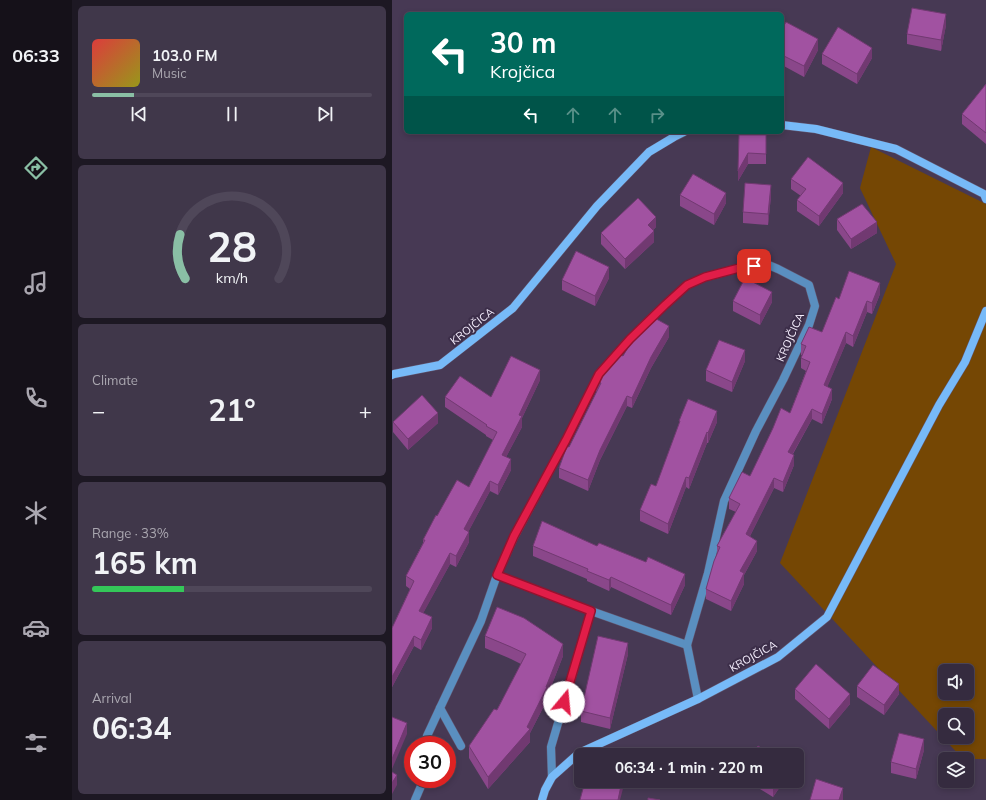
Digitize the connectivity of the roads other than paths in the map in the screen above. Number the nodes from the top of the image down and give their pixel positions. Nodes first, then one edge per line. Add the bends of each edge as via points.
1 (784, 125) edge
2 (679, 134) edge
3 (986, 199) edge
4 (986, 311) edge
5 (392, 375) edge
6 (497, 575) junction
7 (591, 611) junction
8 (687, 646) junction
9 (698, 699) junction
10 (440, 708) junction
11 (427, 736) edge
12 (461, 746) dead end
13 (552, 777) junction
14 (420, 788) edge
15 (415, 800) edge
16 (542, 800) edge

1 - 3 main road via 816,129 896,149 984,194
2 - 5 main road, KROJČICA via 649,152 597,206 513,308 440,364
4 - 9 main road, KROJČICA via 965,362 939,405 827,617 778,657
6 - 7 street
6 - 8 street, KROJČICA via 514,536 599,374 630,339 687,285 705,277 766,264 809,285 815,306 783,380 724,501 708,573
6 - 10 street, KROJČICA via 481,621
7 - 8 street
7 - 13 street via 551,747
8 - 9 street, KROJČICA
9 - 13 main road, KROJČICA via 579,753
10 - 11 street, KROJČICA
10 - 12 street
13 - 16 main road, KROJČICA
14 - 15 street

